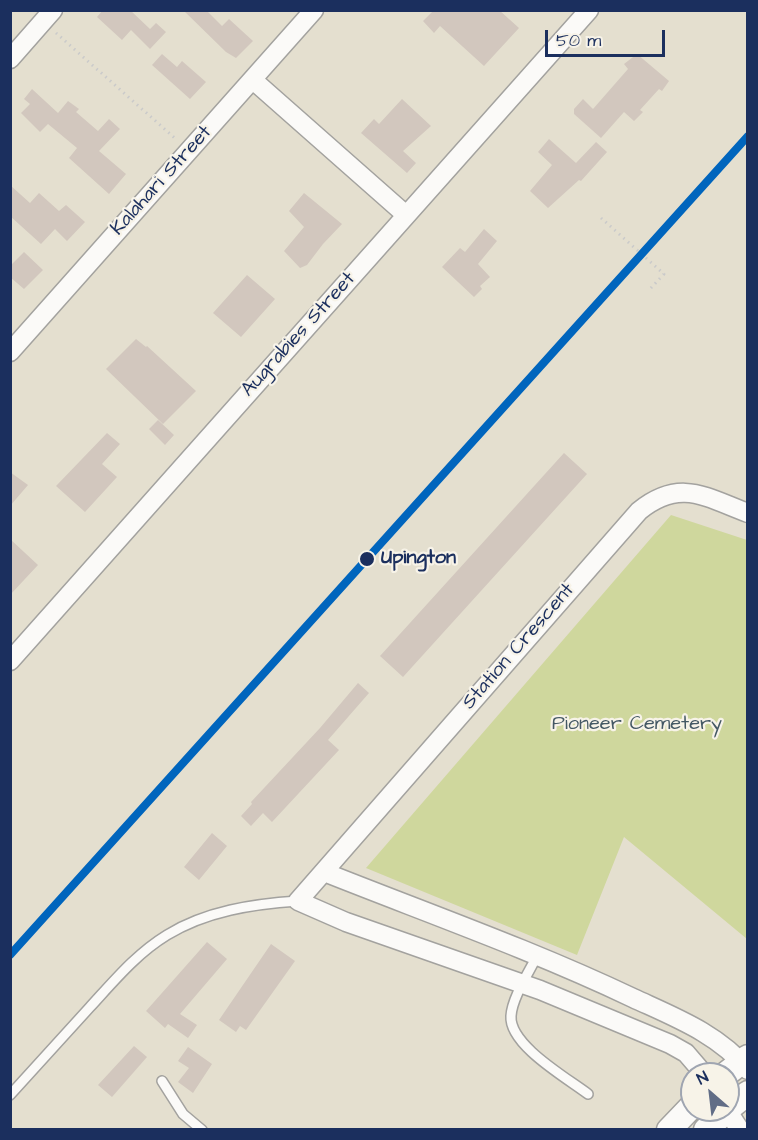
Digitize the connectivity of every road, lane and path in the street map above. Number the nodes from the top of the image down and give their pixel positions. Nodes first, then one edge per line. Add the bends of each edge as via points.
1 (314, 10) edge
2 (588, 10) edge
3 (48, 16) edge
4 (10, 59) edge
5 (253, 80) junction
6 (189, 151) junction
7 (406, 215) junction
8 (601, 218) dead end
9 (650, 289) dead end
10 (10, 352) edge
11 (747, 513) edge
12 (13, 653) edge
13 (324, 872) junction
14 (298, 902) junction
15 (537, 956) junction
16 (523, 984) junction
17 (694, 1062) edge
18 (736, 1062) edge
19 (162, 1081) dead end
20 (588, 1094) dead end
21 (10, 1095) edge
22 (680, 1119) edge
23 (202, 1130) edge
24 (669, 1130) edge

1 - 5 street, Kalahari Street
2 - 7 street, Augrabies Street
3 - 4 street
3 - 6 path
5 - 6 street, Kalahari Street
5 - 7 street
6 - 10 street, Kalahari Street
7 - 12 street, Augrabies Street
8 - 9 path via 664,274
11 - 13 street, Station Crescent via 679,492 659,497 639,511
13 - 14 street, Station Crescent
13 - 15 street
14 - 16 street
14 - 21 lane via 242,906 169,933 131,962
15 - 16 lane
15 - 18 street via 691,1025 712,1037
16 - 17 street via 670,1044
16 - 20 lane via 511,1014 514,1030 531,1051
19 - 23 lane via 183,1114
22 - 24 street

